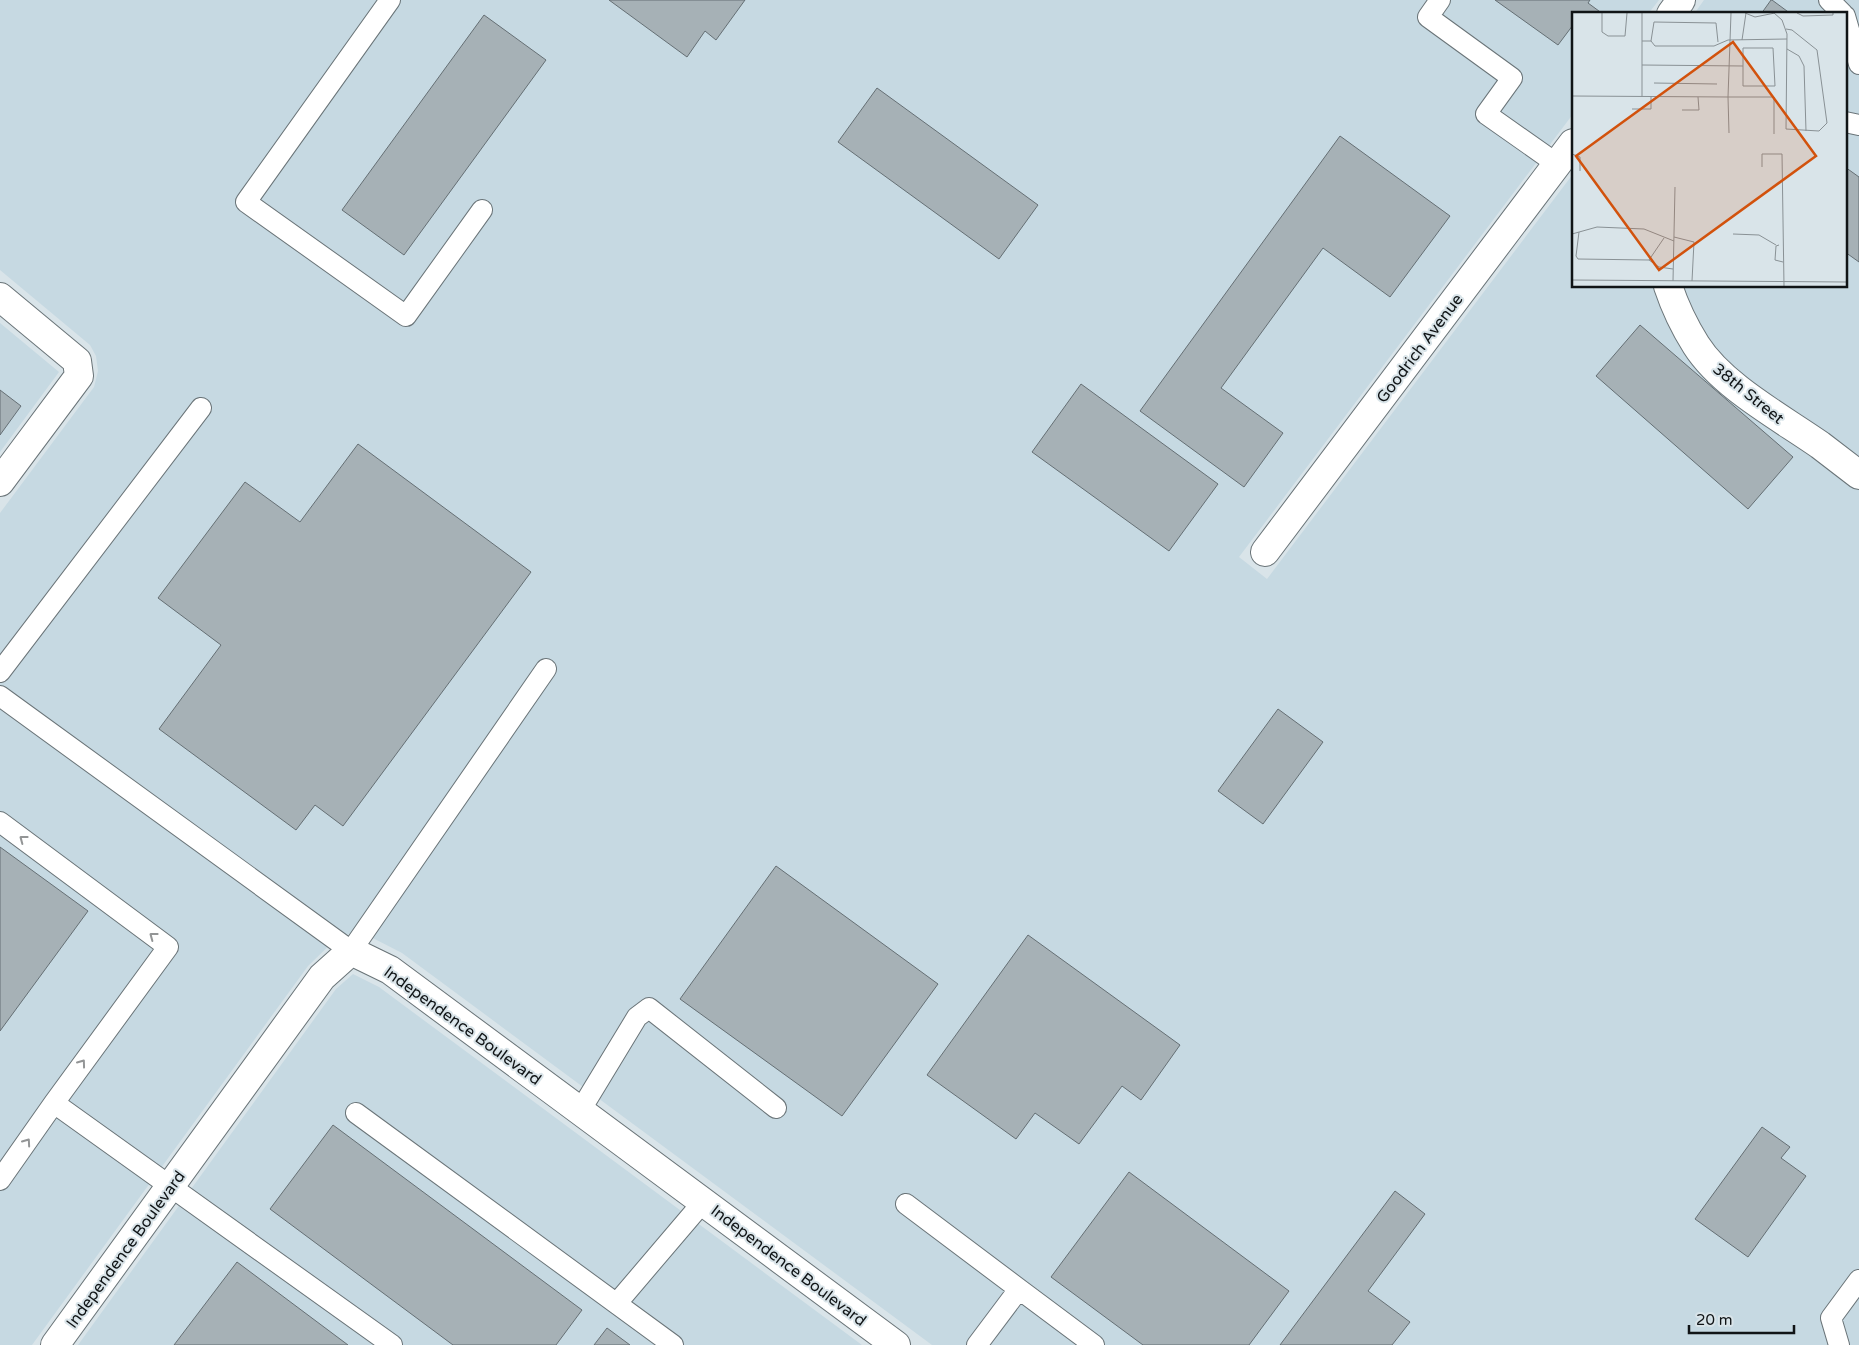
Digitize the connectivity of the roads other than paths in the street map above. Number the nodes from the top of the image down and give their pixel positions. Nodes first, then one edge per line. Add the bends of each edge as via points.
1 (390, 0) edge
2 (1440, 0) edge
3 (1681, 0) edge
4 (1828, 0) edge
5 (1672, 12) edge
6 (1841, 12) edge
7 (1846, 22) edge
8 (1859, 64) edge
9 (1846, 122) edge
10 (1859, 125) edge
11 (1565, 154) edge
12 (482, 210) dead end
13 (1669, 288) edge
14 (0, 297) edge
15 (201, 408) dead end
16 (1859, 475) edge
17 (0, 482) edge
18 (1265, 552) dead end
19 (546, 669) dead end
20 (0, 672) edge
21 (0, 696) edge
22 (0, 822) edge
23 (351, 950) junction
24 (54, 1103) junction
25 (776, 1108) dead end
26 (580, 1111) junction
27 (356, 1112) dead end
28 (0, 1180) edge
29 (170, 1187) junction
30 (703, 1202) junction
31 (906, 1204) dead end
32 (1859, 1280) edge
33 (1019, 1289) junction
34 (616, 1303) junction
35 (55, 1345) edge
36 (392, 1345) edge
37 (673, 1345) edge
38 (896, 1345) edge
39 (976, 1345) edge
40 (1094, 1345) edge
41 (1839, 1345) edge

1 - 12 lane via 246,202 406,316
2 - 11 lane via 1428,17 1512,78 1486,114
3 - 5 street
4 - 6 lane
7 - 8 lane
9 - 10 lane
11 - 18 street, Goodrich Avenue
13 - 16 street, 38th Street via 1676,310 1696,346 1721,373
14 - 17 street via 77,361 79,376
15 - 20 lane
19 - 23 lane
21 - 23 lane
24 -> 22 lane via 168,946
23 - 26 street, Independence Boulevard via 390,970
23 - 29 street, Independence Boulevard via 322,977
28 -> 24 lane
24 - 29 lane
25 - 26 lane via 648,1008 637,1018
26 - 30 street, Independence Boulevard
27 - 34 lane
29 - 35 street, Independence Boulevard
29 - 36 lane
30 - 34 lane
30 - 38 street, Independence Boulevard
31 - 33 lane
32 - 41 lane via 1831,1318
33 - 39 lane
33 - 40 lane
34 - 37 lane

